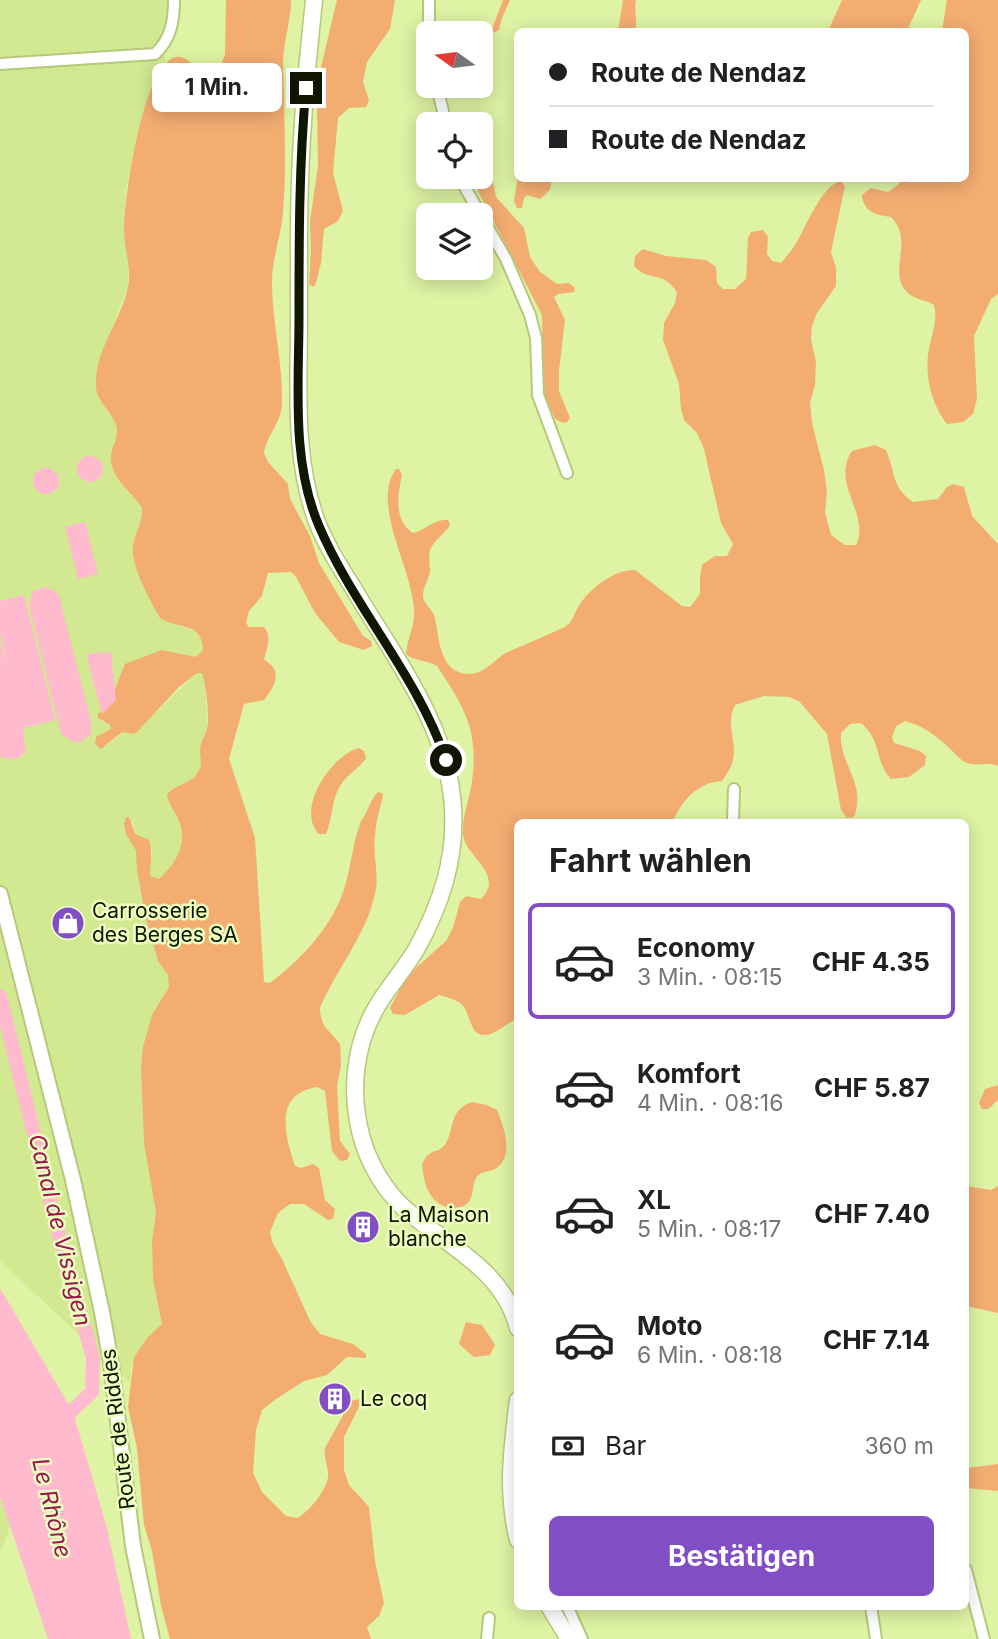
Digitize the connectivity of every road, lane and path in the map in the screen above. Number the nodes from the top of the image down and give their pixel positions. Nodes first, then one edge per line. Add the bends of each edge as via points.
1 (174, 0) edge
2 (314, 0) edge
3 (429, 0) edge
4 (429, 21) edge
5 (0, 64) edge
6 (466, 189) edge
7 (567, 473) dead end
8 (734, 789) dead end
9 (733, 819) edge
10 (0, 894) edge
11 (514, 1318) edge
12 (514, 1434) edge
13 (514, 1515) edge
14 (969, 1582) edge
15 (551, 1610) edge
16 (569, 1610) edge
17 (872, 1610) edge
18 (489, 1618) dead end
19 (152, 1639) edge
20 (487, 1639) edge
21 (569, 1639) edge
22 (582, 1639) edge
23 (876, 1639) edge
24 (984, 1639) edge

1 - 5 street via 170,32 155,54
2 - 11 main road via 301,162 298,402 303,469 327,543 437,734 453,810 445,884 415,951 368,1022 354,1086 356,1108 370,1159 392,1195 492,1279
3 - 4 street
6 - 7 street via 506,259 530,315 536,338 538,395
8 - 9 street
10 - 19 street, Route de Riddes via 102,1312 133,1546
12 - 13 main road via 510,1490
14 - 24 street
15 - 21 main road
16 - 22 street
17 - 23 street
18 - 20 street

